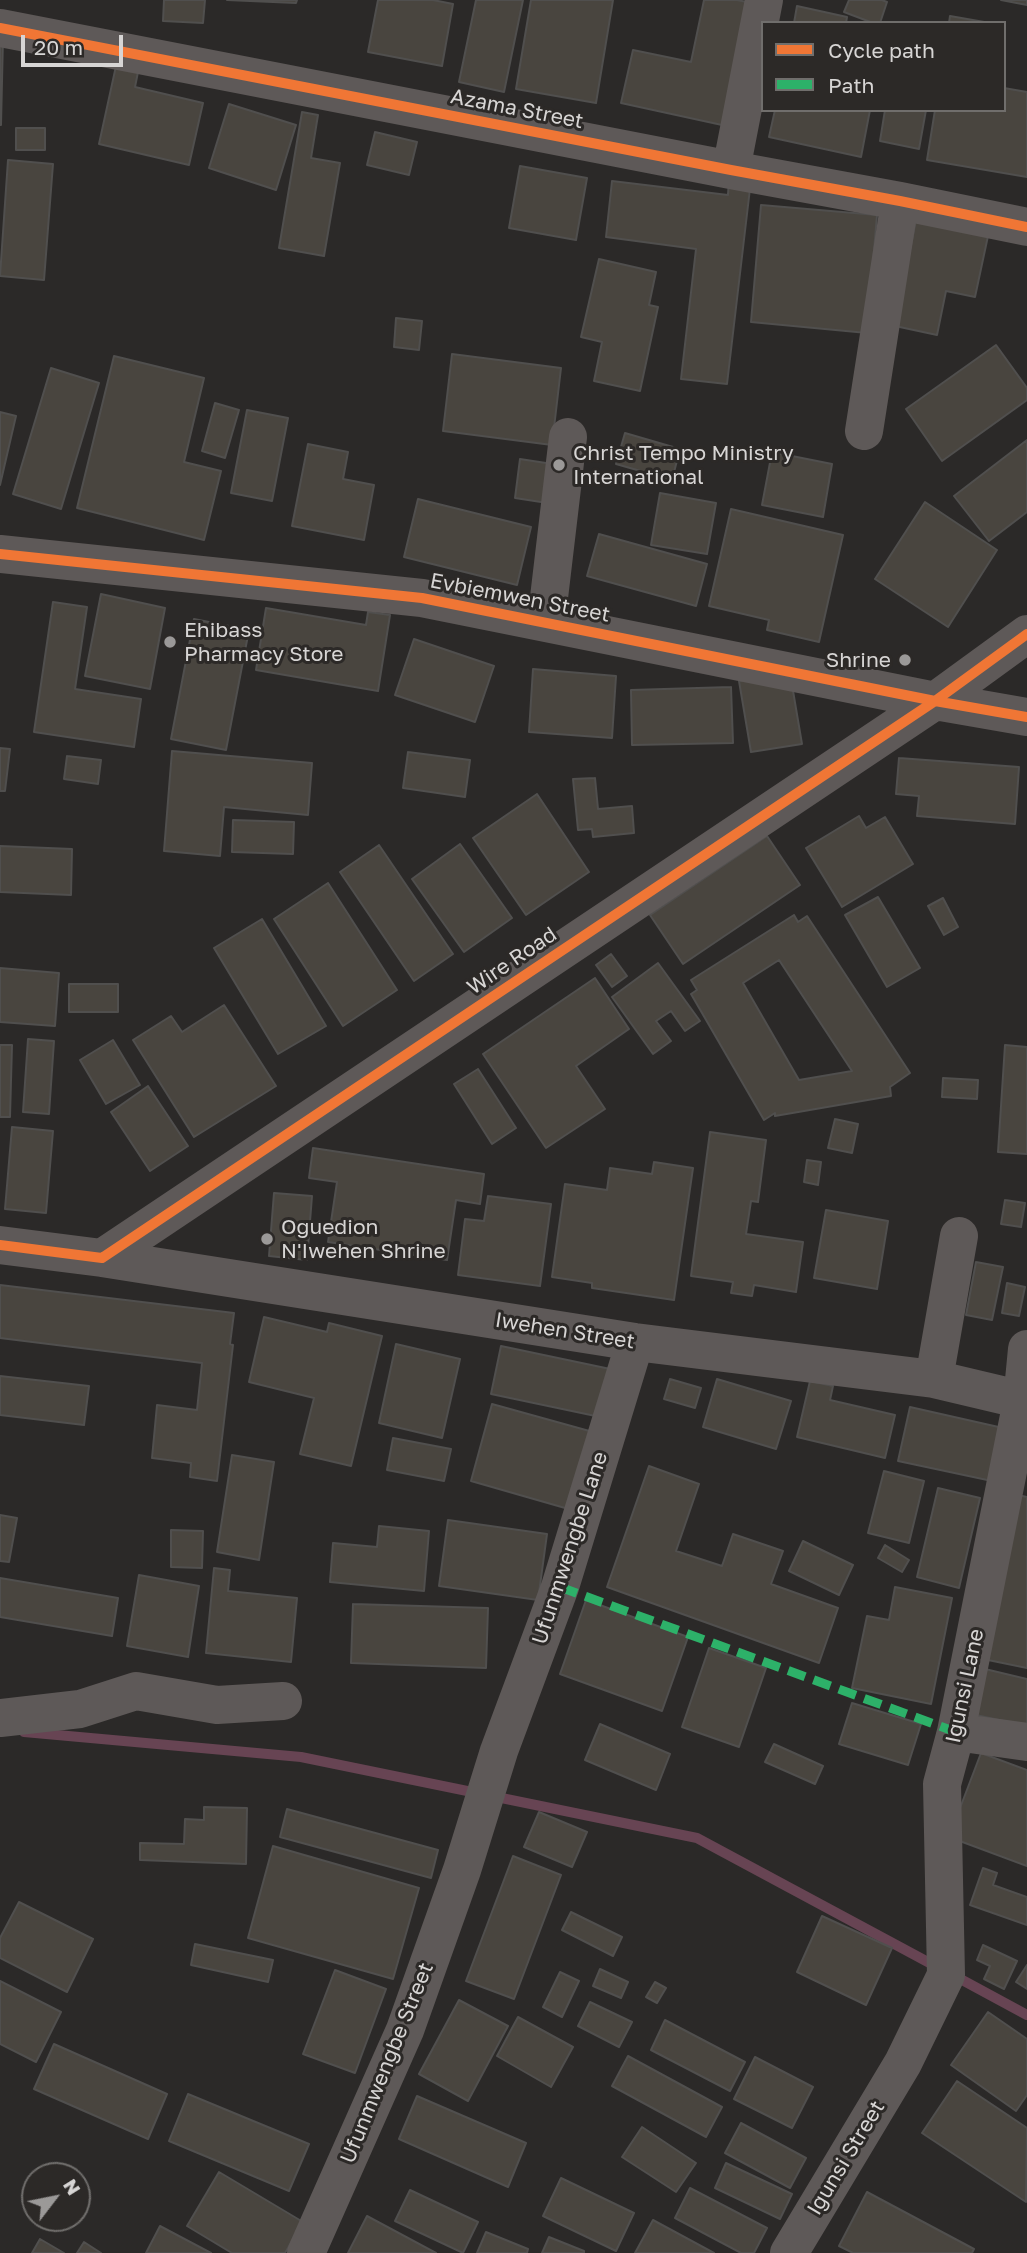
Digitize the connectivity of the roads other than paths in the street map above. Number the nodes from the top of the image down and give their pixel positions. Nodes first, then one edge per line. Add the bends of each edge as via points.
1 (764, 0) edge
2 (0, 28) edge
3 (731, 170) junction
4 (900, 201) junction
5 (1027, 228) edge
6 (864, 430) dead end
7 (568, 437) dead end
8 (0, 554) edge
9 (546, 623) junction
10 (1027, 634) edge
11 (935, 701) junction
12 (1027, 717) edge
13 (959, 1236) dead end
14 (0, 1245) edge
15 (102, 1258) junction
16 (635, 1342) junction
17 (1027, 1349) edge
18 (934, 1379) junction
19 (1024, 1401) edge
20 (283, 1701) dead end
21 (0, 1718) edge
22 (956, 1732) junction
23 (1027, 1742) edge
24 (462, 1870) joint
25 (946, 1975) joint
26 (306, 2253) edge
27 (789, 2253) edge

1 - 3 street
2 - 3 street, Azama Street
3 - 4 street, Azama Street
4 - 5 street, Azama Street
4 - 6 street
7 - 9 street
8 - 9 street, Evbiemwen Street via 422,598
9 - 11 street, Evbiemwen Street
10 - 11 street, Wire Road
11 - 12 street, Evbiemwen Street
11 - 15 street, Wire Road
13 - 18 street
14 - 15 street
15 - 16 street, Iwehen Street
16 - 18 street, Iwehen Street
16 - 24 street, Ufunmwengbe Lane via 561,1587 499,1751
17 - 19 street, Igunsi Lane
18 - 19 street, Iwehen Street
19 - 22 street, Igunsi Lane
20 - 21 street via 217,1705 136,1691 80,1709
22 - 23 street
22 - 25 street, Igunsi Lane via 942,1784
24 - 26 street, Ufunmwengbe Street via 405,2030
25 - 27 street, Igunsi Street via 903,2063

